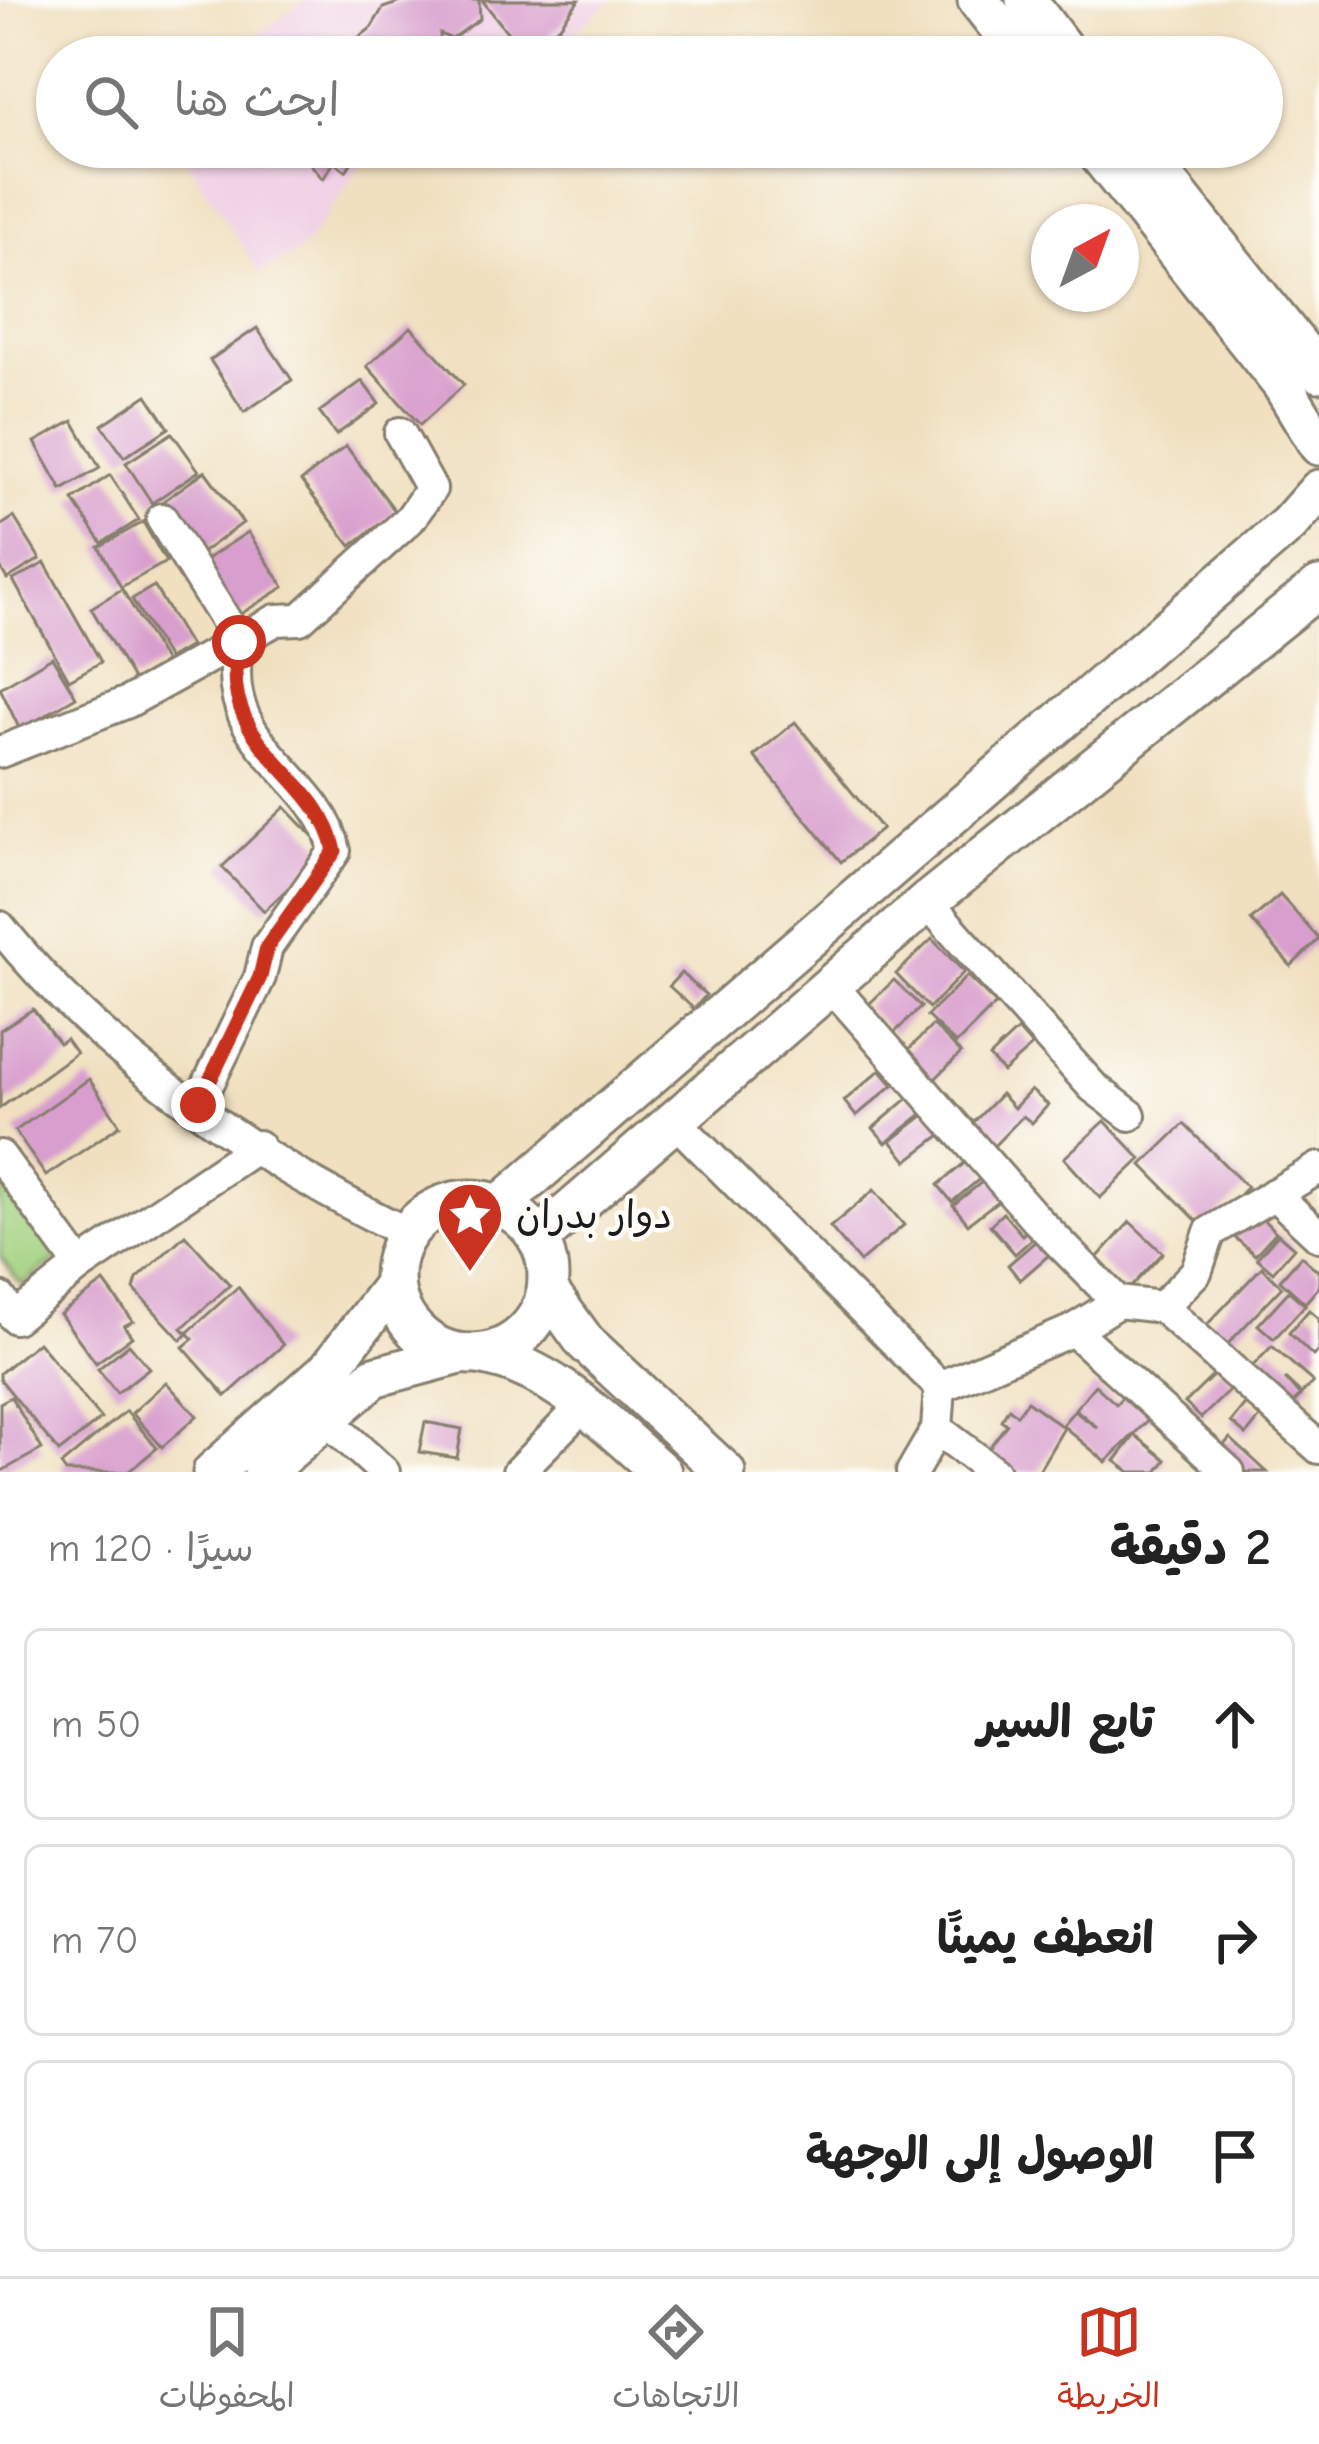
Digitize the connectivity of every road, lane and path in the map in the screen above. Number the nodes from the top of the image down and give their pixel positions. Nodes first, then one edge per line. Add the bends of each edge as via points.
1 (978, 0) edge
2 (1026, 0) edge
3 (1006, 36) edge
4 (1054, 36) edge
5 (1110, 168) edge
6 (1155, 168) edge
7 (1319, 372) edge
8 (400, 433) dead end
9 (1319, 446) edge
10 (1319, 490) edge
11 (162, 519) dead end
12 (1319, 587) edge
13 (239, 642) junction
14 (0, 752) edge
15 (927, 902) junction
16 (0, 927) edge
17 (12, 966) edge
18 (831, 985) junction
19 (198, 1105) junction
20 (1130, 1115) dead end
21 (675, 1121) junction
22 (258, 1146) junction
23 (0, 1156) edge
24 (1319, 1168) edge
25 (1274, 1194) junction
26 (500, 1205) junction
27 (407, 1233) junction
28 (1319, 1236) edge
29 (538, 1239) junction
30 (80, 1266) junction
31 (394, 1284) junction
32 (548, 1291) junction
33 (1118, 1302) junction
34 (1162, 1307) junction
35 (5, 1316) edge
36 (1073, 1330) junction
37 (469, 1354) junction
38 (940, 1387) junction
39 (584, 1405) junction
40 (325, 1418) junction
41 (937, 1430) junction
42 (1319, 1448) edge
43 (213, 1472) edge
44 (264, 1472) edge
45 (384, 1472) edge
46 (518, 1472) edge
47 (661, 1472) edge
48 (725, 1472) edge
49 (912, 1472) edge
50 (994, 1472) edge
51 (1228, 1472) edge

1 - 3 main road
2 - 4 main road
5 - 9 main road via 1282,384
6 - 7 main road
8 - 13 street via 431,489 410,519 300,619 276,620
10 - 26 main road
11 - 13 street
12 - 15 main road
13 - 14 street via 128,702
13 - 19 street via 231,674 236,695 270,760 330,828 335,851 267,947
15 - 18 main road
15 - 20 street via 1093,1088
16 - 17 street
17 - 19 street
18 - 21 main road
18 - 33 street
19 - 22 street
21 - 29 main road
21 - 38 street
22 - 27 street
22 - 30 street
23 - 30 street
24 - 25 street
25 - 28 street
25 - 34 street via 1210,1232 1196,1272
26 - 27 main road via 449,1202
26 - 29 main road
27 - 31 main road
29 - 32 main road
30 - 35 street
31 - 37 main road via 408,1322 440,1348
31 - 43 main road via 329,1369
32 - 37 main road via 516,1341
32 - 48 main road via 585,1342
33 - 34 street
33 - 36 street
34 - 42 street
36 - 38 street
36 - 51 street
37 - 39 main road via 506,1358
37 - 40 main road via 392,1369
38 - 41 street
39 - 46 street
39 - 47 main road
40 - 44 main road
40 - 45 street
41 - 49 street
41 - 50 street

